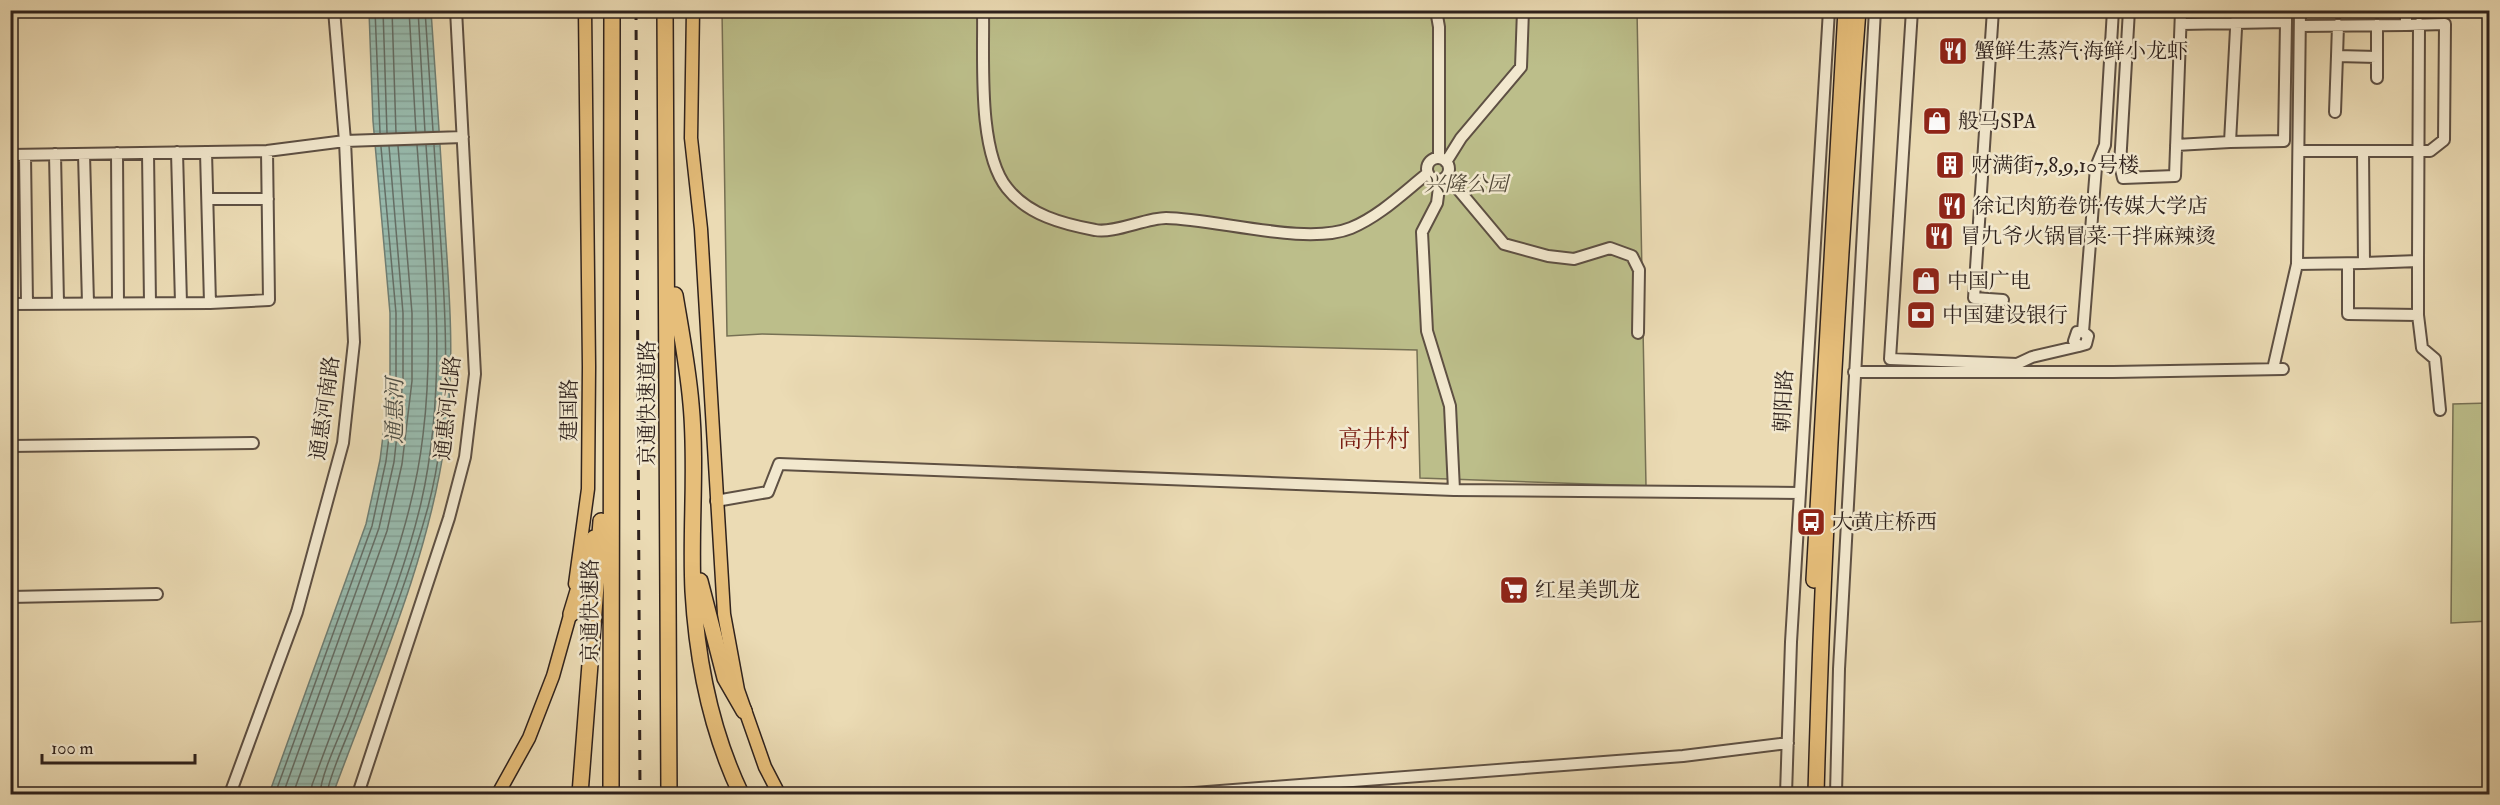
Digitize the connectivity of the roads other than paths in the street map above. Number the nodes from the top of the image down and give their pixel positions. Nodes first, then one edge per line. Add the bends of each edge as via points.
1 (334, 10) edge
2 (456, 10) edge
3 (585, 10) edge
4 (603, 10) edge
5 (612, 10) edge
6 (666, 10) edge
7 (674, 10) edge
8 (693, 10) edge
9 (983, 10) edge
10 (1436, 10) edge
11 (1524, 10) edge
12 (1829, 10) edge
13 (1846, 10) edge
14 (1858, 10) edge
15 (1875, 10) edge
16 (1912, 10) edge
17 (1993, 10) edge
18 (2113, 10) edge
19 (2129, 10) edge
20 (2181, 10) edge
21 (2237, 10) edge
22 (2300, 10) edge
23 (2406, 10) edge
24 (2286, 16) edge
25 (2236, 23) junction
26 (2181, 24) junction
27 (2418, 24) junction
28 (2376, 25) junction
29 (2406, 25) junction
30 (2300, 26) junction
31 (2338, 26) junction
32 (2337, 56) junction
33 (2377, 57) junction
34 (2378, 78) dead end
35 (2335, 112) dead end
36 (666, 118) junction
37 (458, 137) junction
38 (345, 141) junction
39 (2229, 142) junction
40 (2176, 146) junction
41 (2299, 150) junction
42 (267, 151) junction
43 (2363, 151) junction
44 (2419, 151) junction
45 (177, 152) junction
46 (206, 152) junction
47 (117, 153) junction
48 (148, 153) junction
49 (55, 154) junction
50 (84, 154) junction
51 (10, 155) edge
52 (25, 155) junction
53 (1443, 159) junction
54 (1428, 173) junction
55 (1443, 178) junction
56 (613, 190) junction
57 (208, 199) junction
58 (268, 199) junction
59 (667, 242) junction
60 (2418, 261) junction
61 (2364, 263) junction
62 (2298, 264) junction
63 (2348, 264) junction
64 (2003, 300) dead end
65 (57, 303) junction
66 (88, 303) junction
67 (118, 303) junction
68 (150, 303) junction
69 (181, 303) junction
70 (210, 303) junction
71 (10, 304) edge
72 (27, 304) junction
73 (2418, 315) junction
74 (1638, 333) dead end
75 (1854, 372) junction
76 (2440, 410) dead end
77 (610, 428) junction
78 (253, 443) dead end
79 (10, 446) edge
80 (1454, 489) junction
81 (1800, 494) junction
82 (716, 501) junction
83 (602, 509) junction
84 (693, 545) junction
85 (157, 594) dead end
86 (10, 597) edge
87 (571, 614) junction
88 (744, 711) junction
89 (721, 742) junction
90 (1788, 743) junction
91 (230, 795) edge
92 (358, 795) edge
93 (498, 795) edge
94 (580, 795) edge
95 (611, 795) edge
96 (669, 795) edge
97 (741, 795) edge
98 (751, 795) edge
99 (779, 795) edge
100 (1181, 795) edge
101 (1786, 795) edge
102 (1806, 795) edge
103 (1816, 795) edge
104 (1836, 795) edge

1 - 38 street, 通惠河南路
2 - 37 street, 通惠河北路
3 - 87 main road, 建国路 via 588,489
4 - 56 highway
5 - 56 highway, 京通快速道路
6 - 36 highway, 京通快速道路
7 - 36 highway
8 - 82 main road via 691,138 701,229
9 - 54 street via 988,149 1006,188 1031,210 1055,220 1098,231 1161,218 1184,218 1317,235 1350,228 1384,209
10 - 53 street
11 - 53 street via 1521,67
12 - 81 street, 朝阳路
13 - 102 highway, 朝阳路 via 1809,669
14 - 103 highway via 1819,670
15 - 75 street
16 - 18 street via 1890,359 2017,364 2086,344 2096,167 2105,145
17 - 64 street via 1974,298
19 - 40 street via 2120,165 2123,178 2175,176
20 - 26 street
21 - 25 street
22 - 30 street
23 - 29 street
24 - 25 street
24 - 39 street via 2284,141
25 - 26 street
25 - 39 street
26 - 40 street
27 - 29 street
27 - 44 street
27 - 44 street via 2445,24 2444,140 2430,151
28 - 29 street
28 - 31 street
28 - 33 street
30 - 31 street
30 - 41 street
31 - 32 street
32 - 33 street
32 - 35 street
33 - 34 street
36 - 59 highway, 京通快速道路
37 - 38 street
37 - 92 street, 通惠河北路 via 475,374 465,457
38 - 42 street
38 - 91 street, 通惠河南路 via 354,342 343,443 297,612
39 - 40 street
41 - 43 street
41 - 62 street
42 - 46 street
42 - 58 street
43 - 44 street
43 - 61 street
44 - 60 street
45 - 46 street
45 - 48 street
45 - 69 street
46 - 57 street
47 - 48 street
47 - 50 street
47 - 67 street
48 - 68 street
49 - 50 street
49 - 52 street
49 - 65 street
50 - 66 street
51 - 52 street
52 - 72 street
53 - 54 street via 1428,166
53 - 55 street via 1449,169
54 - 55 street via 1433,179
55 - 74 street via 1504,244 1574,259 1610,248 1632,256 1639,270
55 - 80 street via 1437,203 1422,232 1422,243 1427,331 1450,406
56 - 77 highway, 京通快速道路
57 - 58 street
57 - 70 street
58 - 70 street via 269,300
59 - 84 highway via 691,405
59 - 96 highway, 京通快速道路
60 - 61 street
60 - 73 street
61 - 63 street
62 - 63 street
62 - 75 street via 2278,369
63 - 73 street via 2348,314
65 - 66 street
65 - 72 street
66 - 67 street
67 - 68 street
68 - 69 street
69 - 70 street
71 - 72 street
73 - 76 street via 2422,348 2435,358
75 - 104 street
77 - 83 highway
77 - 95 highway, 京通快速路
78 - 79 street
80 - 81 street
80 - 82 street via 779,464 768,492
81 - 90 street, 朝阳路
82 - 88 main road via 724,614
83 - 87 highway
83 - 94 highway
84 - 88 highway via 725,678
84 - 89 highway via 698,644
85 - 86 street
87 - 93 main road, 建国路 via 529,738
88 - 99 main road
89 - 97 highway
89 - 98 highway
90 - 100 street via 1683,756
90 - 101 street, 朝阳路

